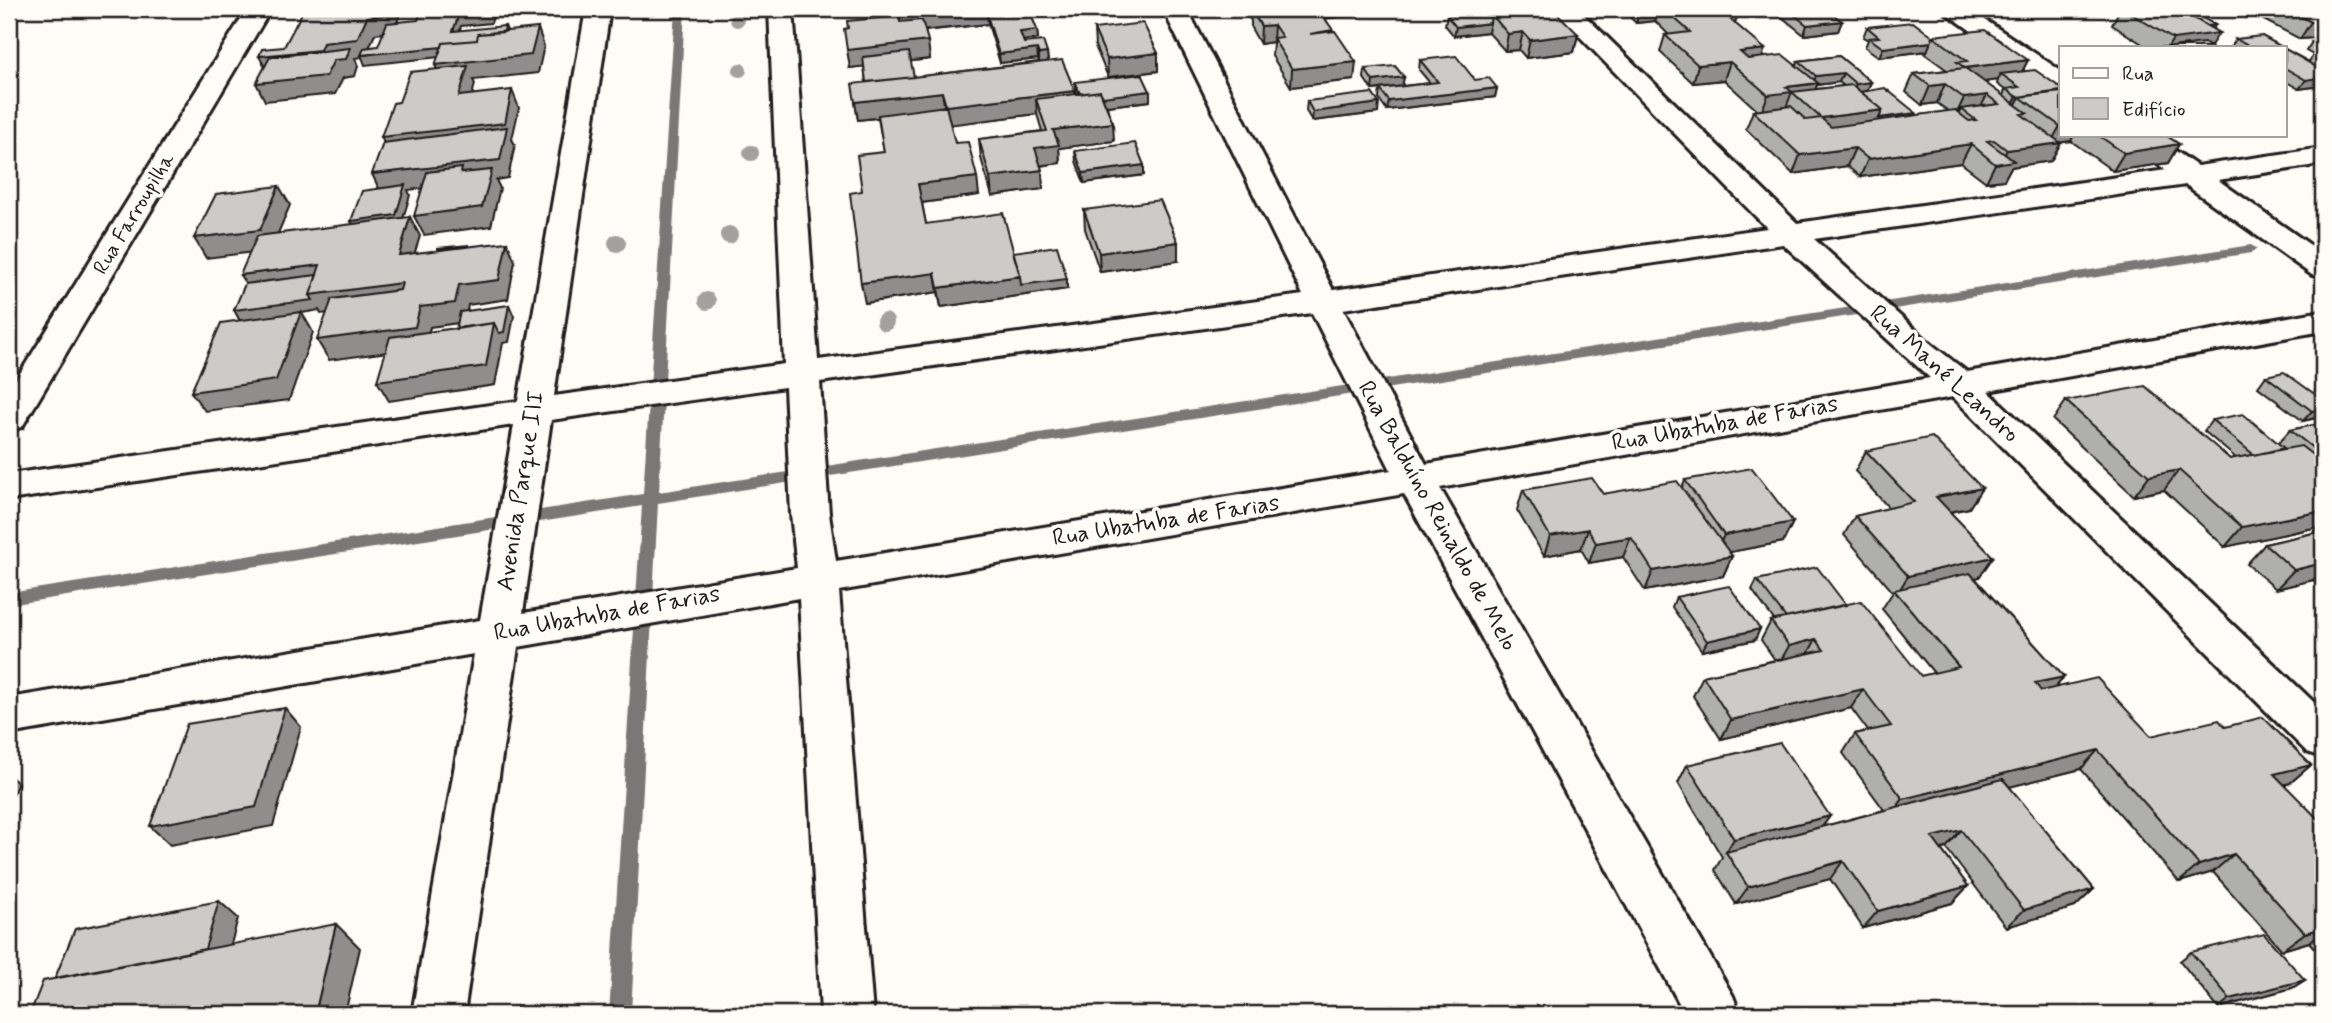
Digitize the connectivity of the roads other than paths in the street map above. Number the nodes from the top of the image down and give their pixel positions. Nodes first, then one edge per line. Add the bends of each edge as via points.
1 (259, 9) edge
2 (598, 9) edge
3 (781, 9) edge
4 (1175, 9) edge
5 (1565, 9) edge
6 (1953, 9) edge
7 (2059, 82) edge
8 (2136, 136) edge
9 (2323, 156) edge
10 (2193, 175) junction
11 (1789, 233) junction
12 (2323, 268) edge
13 (1321, 302) junction
14 (2323, 321) edge
15 (803, 374) junction
16 (1959, 383) junction
17 (534, 412) junction
18 (9, 419) edge
19 (1415, 479) junction
20 (9, 487) edge
21 (818, 579) junction
22 (499, 633) junction
23 (9, 716) edge
24 (2323, 739) edge
25 (438, 1014) edge
26 (847, 1014) edge
27 (1714, 1014) edge

1 - 18 street, Rua Farroupilha
2 - 17 street, Avenida Parque III
3 - 15 street
4 - 13 street, Rua Balduíno Reinaldo de Melo
5 - 11 street, Rua Mané Leandro
6 - 7 street
8 - 10 street
9 - 10 street
10 - 11 street
10 - 12 street
11 - 13 street
11 - 16 street, Rua Mané Leandro
13 - 15 street
13 - 19 street, Rua Balduíno Reinaldo de Melo
14 - 16 street, Rua Ubatuba de Farias
15 - 17 street
15 - 21 street
16 - 19 street, Rua Ubatuba de Farias
16 - 24 street, Rua Mané Leandro
17 - 20 street
17 - 22 street, Avenida Parque III
19 - 21 street, Rua Ubatuba de Farias
19 - 27 street, Rua Balduíno Reinaldo de Melo
21 - 22 street, Rua Ubatuba de Farias
21 - 26 street
22 - 23 street, Rua Ubatuba de Farias
22 - 25 street, Avenida Parque III

